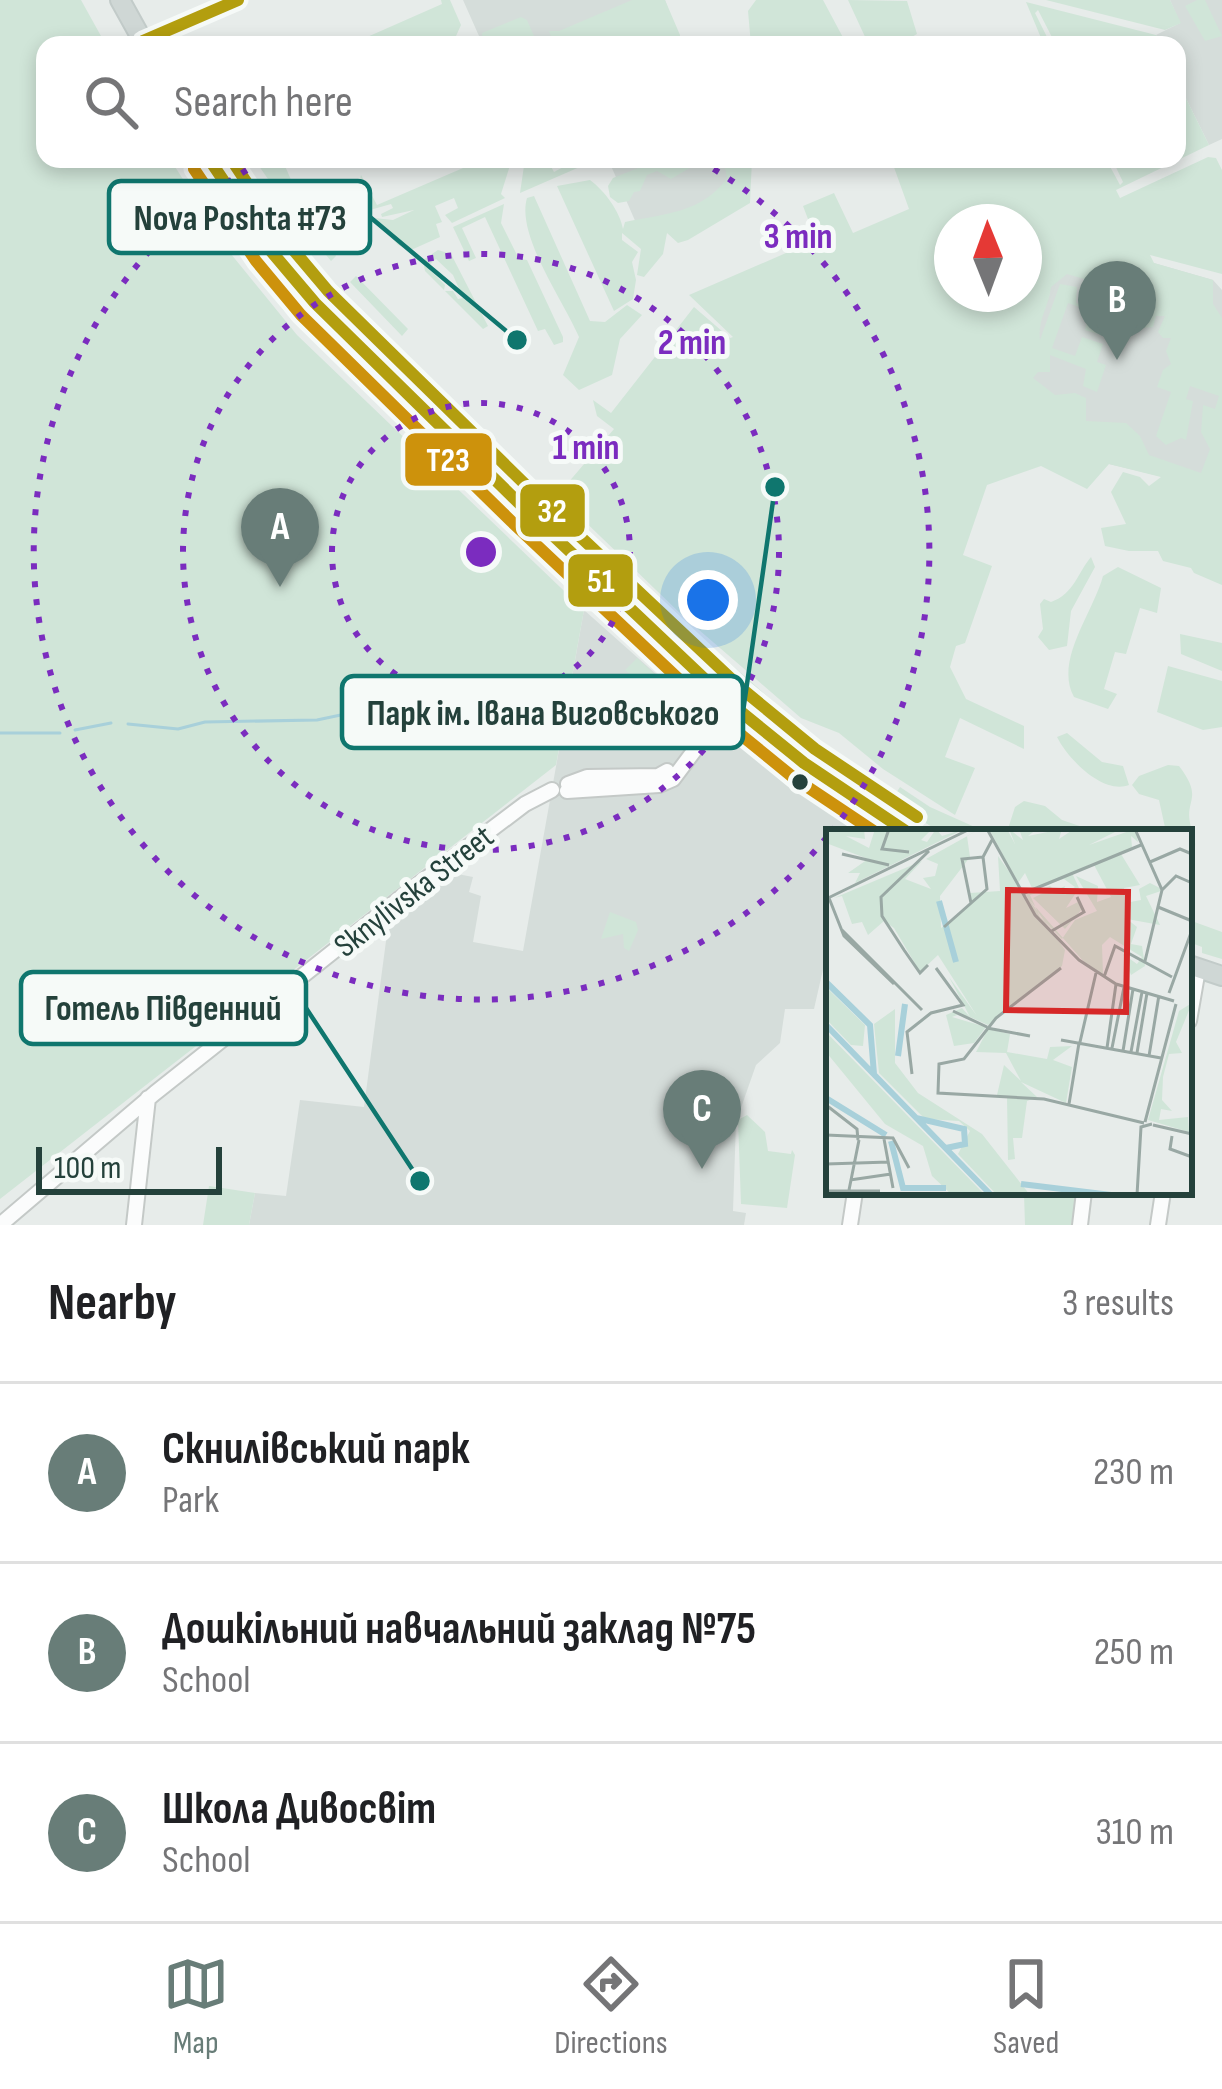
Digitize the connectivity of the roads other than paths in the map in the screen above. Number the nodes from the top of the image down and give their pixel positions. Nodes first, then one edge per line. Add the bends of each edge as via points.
1 (120, 0) edge
2 (238, 0) edge
3 (140, 36) edge
4 (159, 36) edge
5 (215, 168) edge
6 (730, 703) junction
7 (903, 829) edge
8 (1193, 967) edge
9 (1222, 976) edge
10 (148, 1098) junction
11 (855, 1195) edge
12 (1084, 1195) edge
13 (1163, 1195) edge
14 (26, 1204) junction
15 (0, 1225) edge
16 (23, 1225) edge
17 (134, 1225) edge
18 (850, 1225) edge
19 (1080, 1225) edge
20 (1158, 1225) edge

1 - 3 main road
2 - 4 street
5 - 6 main road via 315,303
6 - 7 main road
6 - 10 street, Sknylivska Street via 673,778 659,785 562,788 525,804
8 - 9 main road
10 - 14 street, Sknylivska Street
10 - 17 street
11 - 18 street
12 - 19 street
13 - 20 street
14 - 15 street, Sknylivska Street
14 - 16 street

